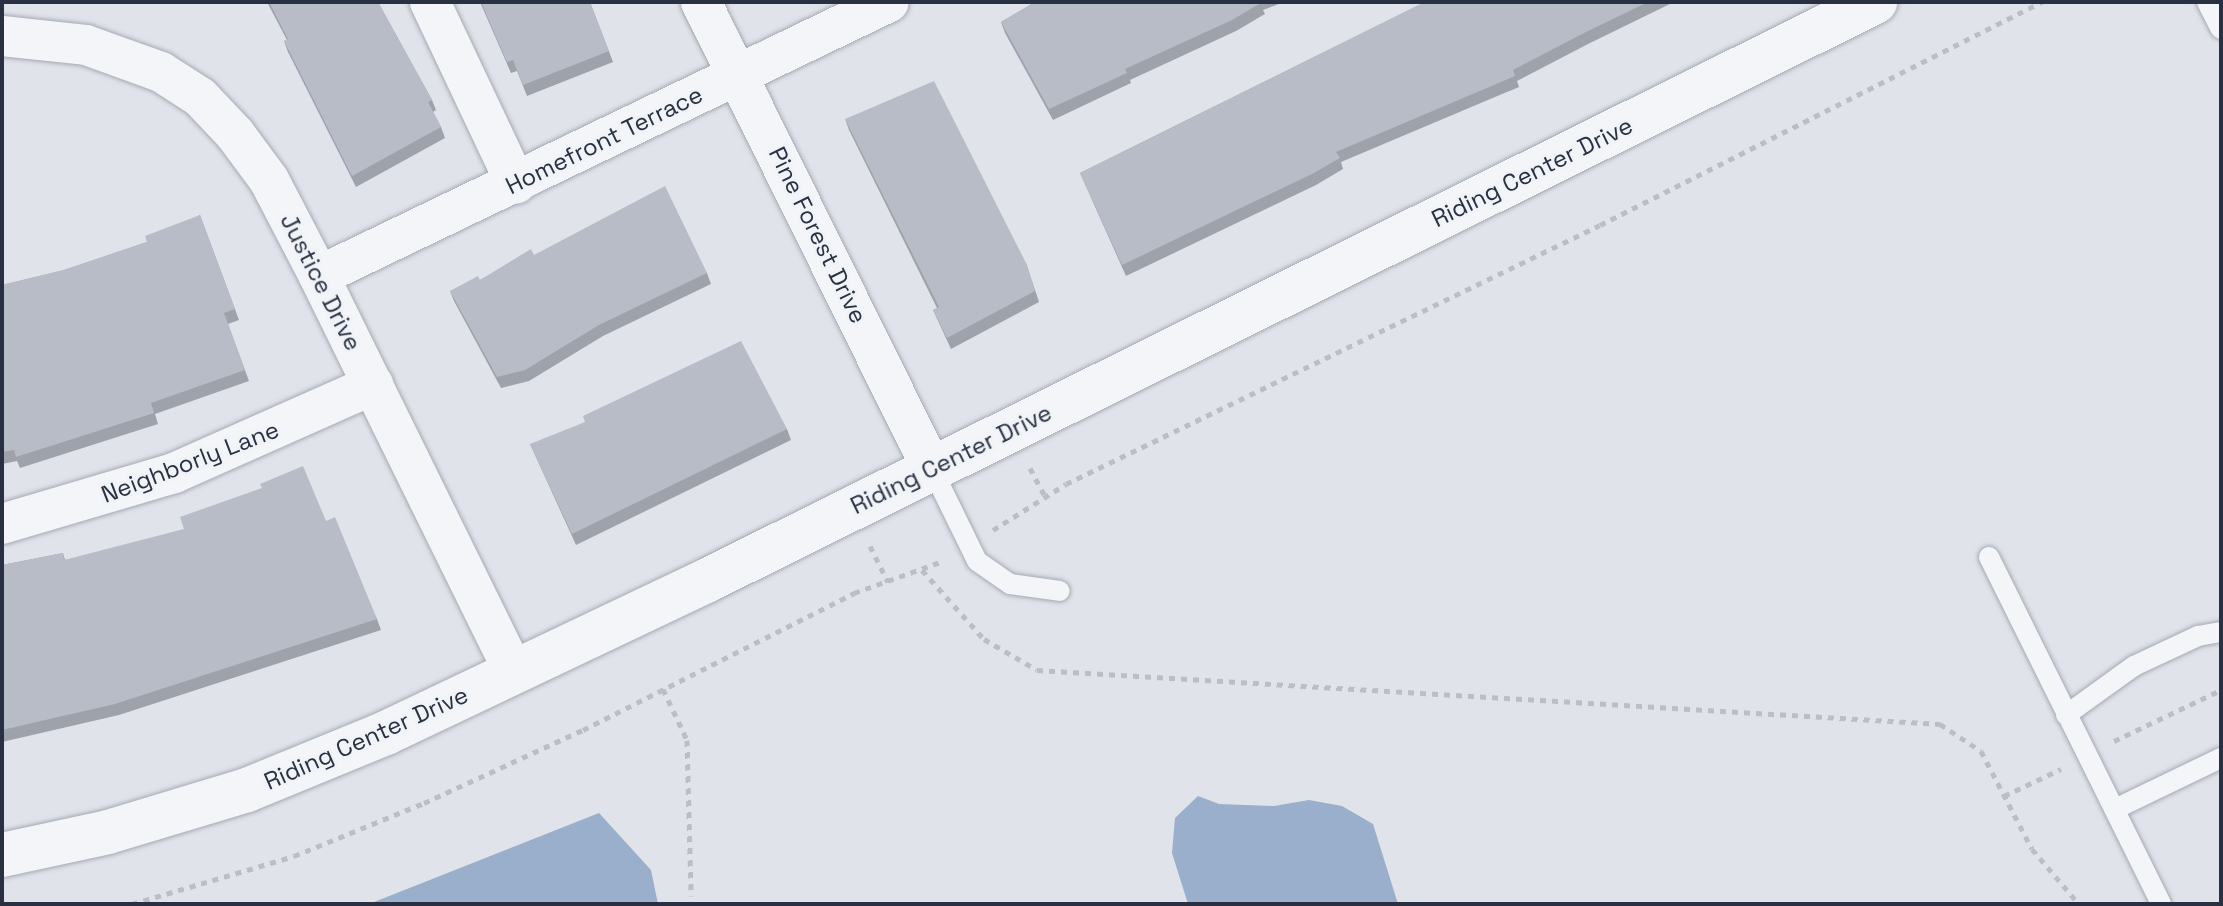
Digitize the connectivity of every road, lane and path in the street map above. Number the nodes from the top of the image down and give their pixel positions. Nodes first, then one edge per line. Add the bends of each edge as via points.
1 (430, 2) edge
2 (701, 2) edge
3 (889, 2) edge
4 (1875, 2) edge
5 (2042, 2) edge
6 (2207, 2) edge
7 (2221, 29) edge
8 (2, 36) edge
9 (739, 75) junction
10 (516, 184) junction
11 (319, 276) junction
12 (373, 385) junction
13 (1028, 464) dead end
14 (932, 469) junction
15 (1046, 498) junction
16 (2, 524) edge
17 (992, 530) dead end
18 (868, 543) dead end
19 (1989, 557) dead end
20 (944, 560) dead end
21 (922, 570) junction
22 (888, 582) junction
23 (1060, 591) dead end
24 (2221, 632) edge
25 (513, 671) junction
26 (663, 689) junction
27 (2221, 690) edge
28 (2066, 715) junction
29 (2110, 743) dead end
30 (2221, 758) edge
31 (2068, 765) dead end
32 (2004, 796) junction
33 (2115, 809) junction
34 (2, 855) edge
35 (691, 896) dead end
36 (132, 904) edge
37 (2079, 904) edge
38 (2161, 904) edge

1 - 10 street
2 - 9 street, Pine Forest Drive
3 - 9 street, Homefront Terrace
4 - 14 street, Riding Center Drive
5 - 15 path
6 - 7 lane
8 - 11 street, Justice Drive via 86,45 161,72 200,97 269,180
9 - 10 street, Homefront Terrace
9 - 14 street, Pine Forest Drive
10 - 11 street, Homefront Terrace
11 - 12 street, Justice Drive
12 - 16 street, Neighborly Lane via 174,473
12 - 25 street, Justice Drive
13 - 15 path
14 - 23 lane via 977,561 1010,584
14 - 25 street, Riding Center Drive
15 - 17 path
18 - 22 path
19 - 28 lane
20 - 21 path
21 - 22 path
21 - 32 path via 984,639 1037,670 1915,721 1963,735 1988,761
22 - 26 path via 854,593
24 - 28 lane via 2198,636 2134,666
25 - 34 street, Riding Center Drive via 386,733 247,790 108,832
26 - 35 path via 687,740
26 - 36 path via 424,803 308,850
27 - 29 path
28 - 33 lane
30 - 33 lane
31 - 32 path
32 - 37 path via 2032,849
33 - 38 lane

